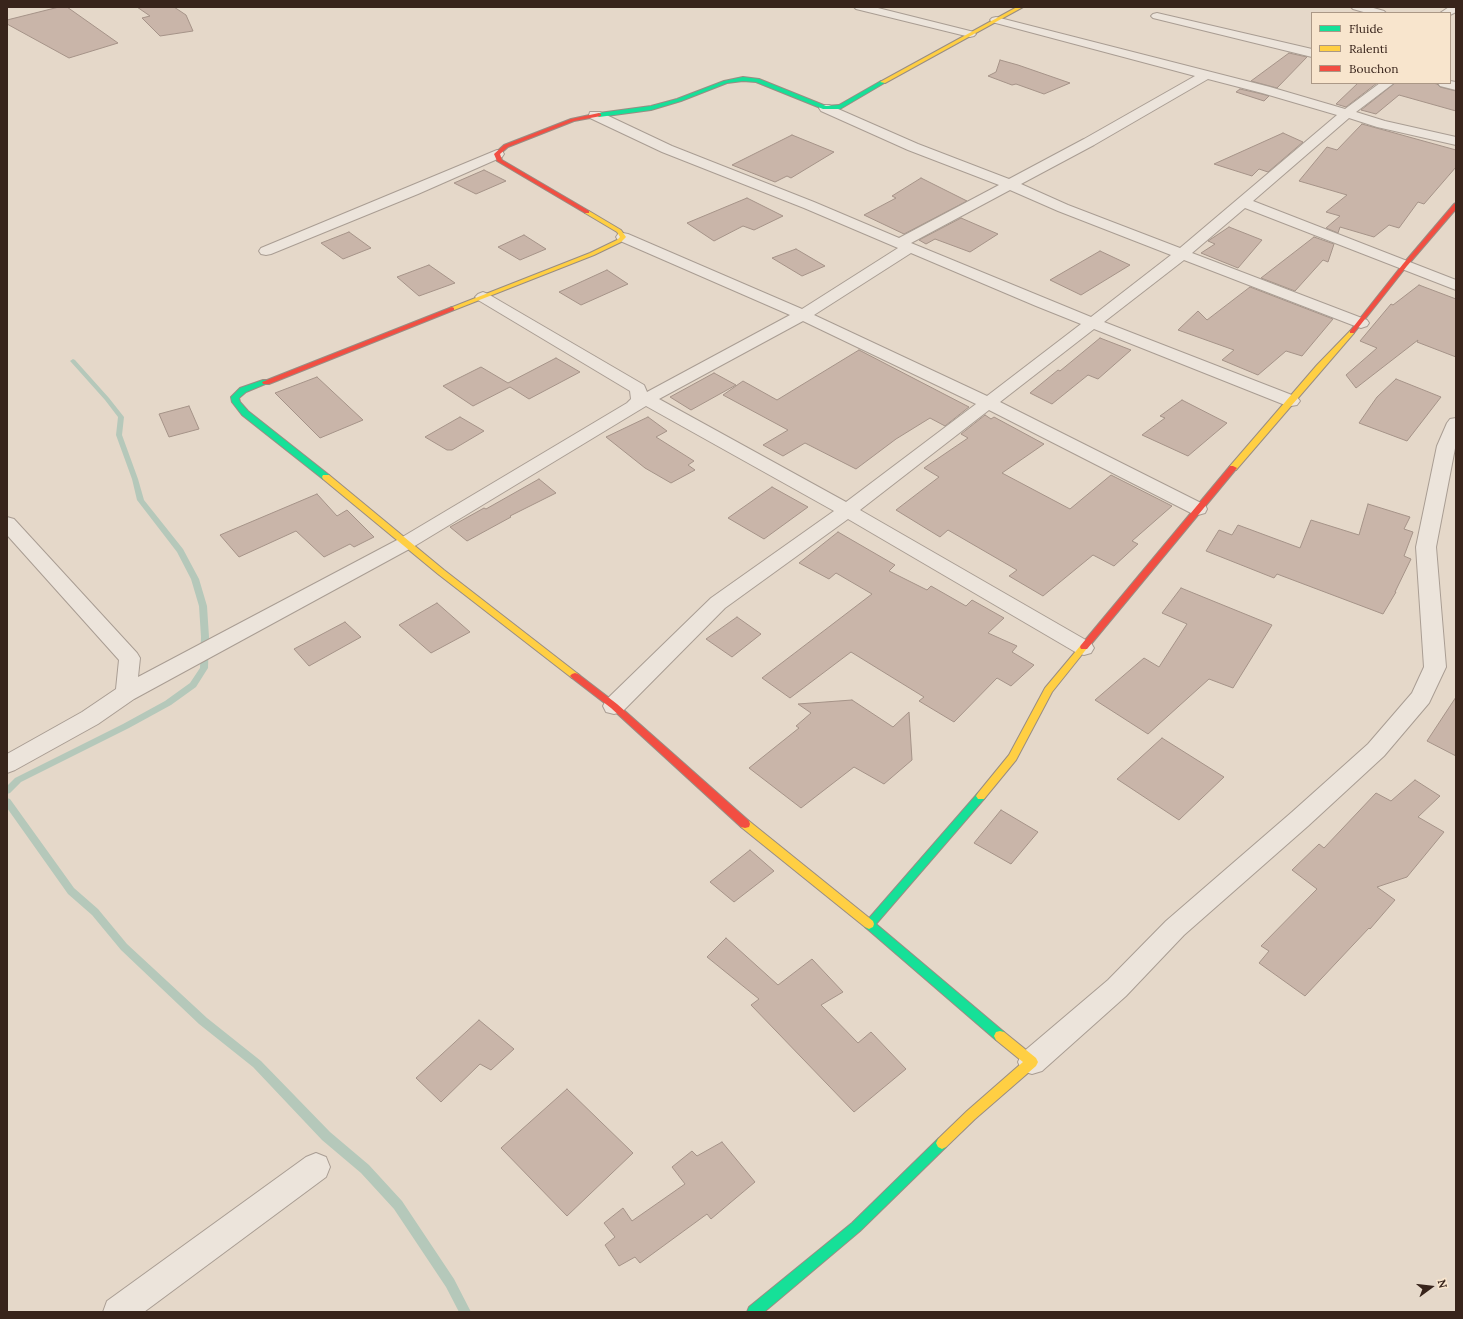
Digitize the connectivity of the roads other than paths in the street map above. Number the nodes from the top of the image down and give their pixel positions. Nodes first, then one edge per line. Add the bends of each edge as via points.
1 (860, 7) edge
2 (1021, 7) edge
3 (1357, 7) edge
4 (1376, 12) edge
5 (1157, 16) dead end
6 (996, 20) junction
7 (970, 34) junction
8 (1311, 53) edge
9 (1206, 75) junction
10 (1387, 84) edge
11 (825, 108) junction
12 (1346, 114) junction
13 (595, 115) junction
14 (1456, 141) edge
15 (497, 154) junction
16 (1009, 184) junction
17 (1243, 202) junction
18 (1456, 205) edge
19 (623, 237) junction
20 (905, 245) junction
21 (266, 250) dead end
22 (1182, 254) junction
23 (1405, 265) junction
24 (1456, 285) edge
25 (483, 297) junction
26 (802, 315) junction
27 (1093, 322) junction
28 (1361, 323) junction
29 (1291, 401) junction
30 (640, 403) junction
31 (988, 403) junction
32 (1456, 423) edge
33 (1198, 509) junction
34 (848, 511) junction
35 (7, 523) edge
36 (406, 543) junction
37 (1084, 648) junction
38 (126, 693) junction
39 (614, 706) junction
40 (7, 764) edge
41 (869, 924) junction
42 (1032, 1062) junction
43 (316, 1167) dead end
44 (118, 1312) edge
45 (754, 1312) edge

1 - 7 street
2 - 6 street
3 - 4 street
5 - 8 street
6 - 7 street
6 - 9 street
7 - 11 street via 840,107
9 - 12 street
9 - 16 street
10 - 12 street
11 - 13 street via 757,80 744,79 726,82 651,108
11 - 16 street via 913,147
12 - 14 street
12 - 17 street
13 - 15 street via 573,120 506,146
13 - 20 street via 667,149
15 - 19 street via 500,161 619,231
15 - 21 street
16 - 20 street
16 - 22 street
17 - 22 street
17 - 23 street
18 - 23 street
19 - 25 street via 592,254
19 - 26 street
20 - 26 street
20 - 27 street
22 - 27 street
22 - 28 street
23 - 24 street
23 - 28 street
25 - 30 street via 638,389
25 - 36 street via 243,390 235,397 245,413
26 - 30 street
26 - 31 street
27 - 29 street
27 - 31 street
28 - 29 street
29 - 33 street
30 - 34 street
30 - 36 street
31 - 33 street
31 - 34 street
32 - 42 street via 1446,446 1426,547 1435,667 1421,697 1376,750 1175,928 1117,988
33 - 37 street
34 - 37 street
34 - 39 street via 718,602
35 - 38 street via 130,658
36 - 38 street
36 - 39 street
37 - 41 street via 1048,690 1013,757
38 - 40 street via 90,718
39 - 41 street via 742,822
41 - 42 street
42 - 45 street via 971,1115 856,1227
43 - 44 street

